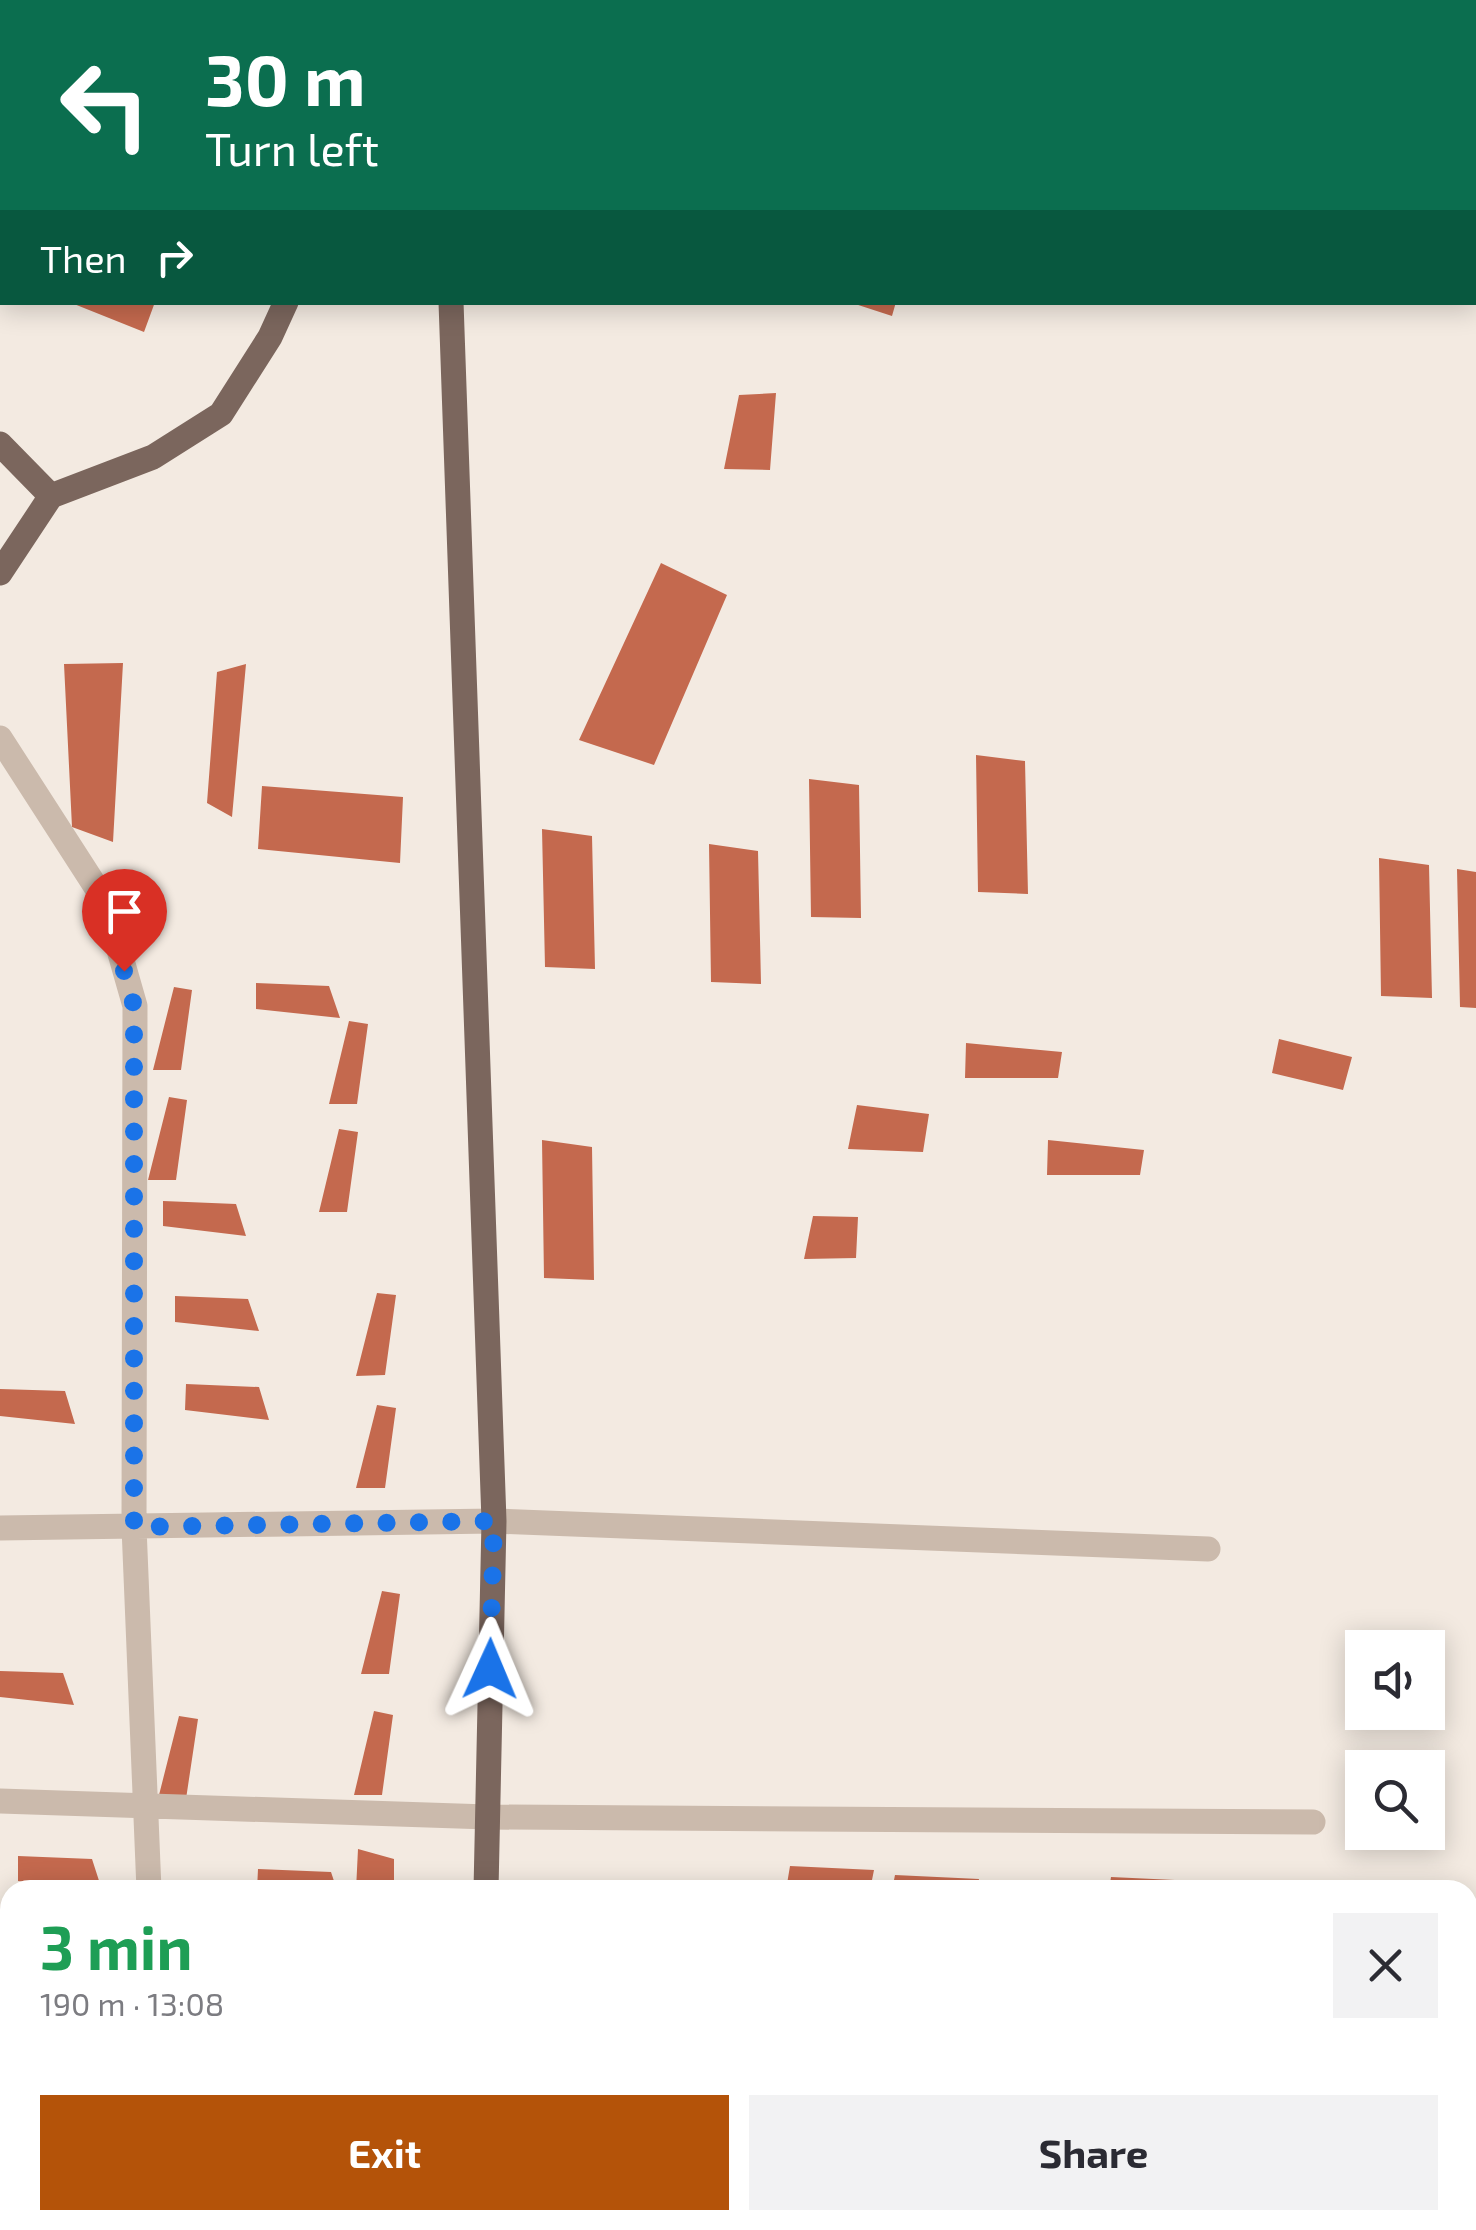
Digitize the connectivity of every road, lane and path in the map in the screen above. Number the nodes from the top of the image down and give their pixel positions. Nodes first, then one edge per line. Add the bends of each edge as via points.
1 (285, 305) edge
2 (451, 305) edge
3 (0, 444) edge
4 (50, 496) junction
5 (0, 573) edge
6 (0, 738) edge
7 (494, 1521) junction
8 (134, 1527) junction
9 (0, 1528) edge
10 (1208, 1549) dead end
11 (0, 1802) edge
12 (145, 1806) junction
13 (488, 1817) junction
14 (1313, 1822) dead end
15 (148, 1880) edge
16 (486, 1880) edge

1 - 4 main road via 221,414 153,457
2 - 7 main road
3 - 4 main road
4 - 5 main road
6 - 8 street via 104,901 134,1006
7 - 8 street
7 - 10 street
7 - 13 main road
8 - 9 street
8 - 12 street
11 - 12 street
12 - 13 street
12 - 15 street
13 - 14 street
13 - 16 main road

